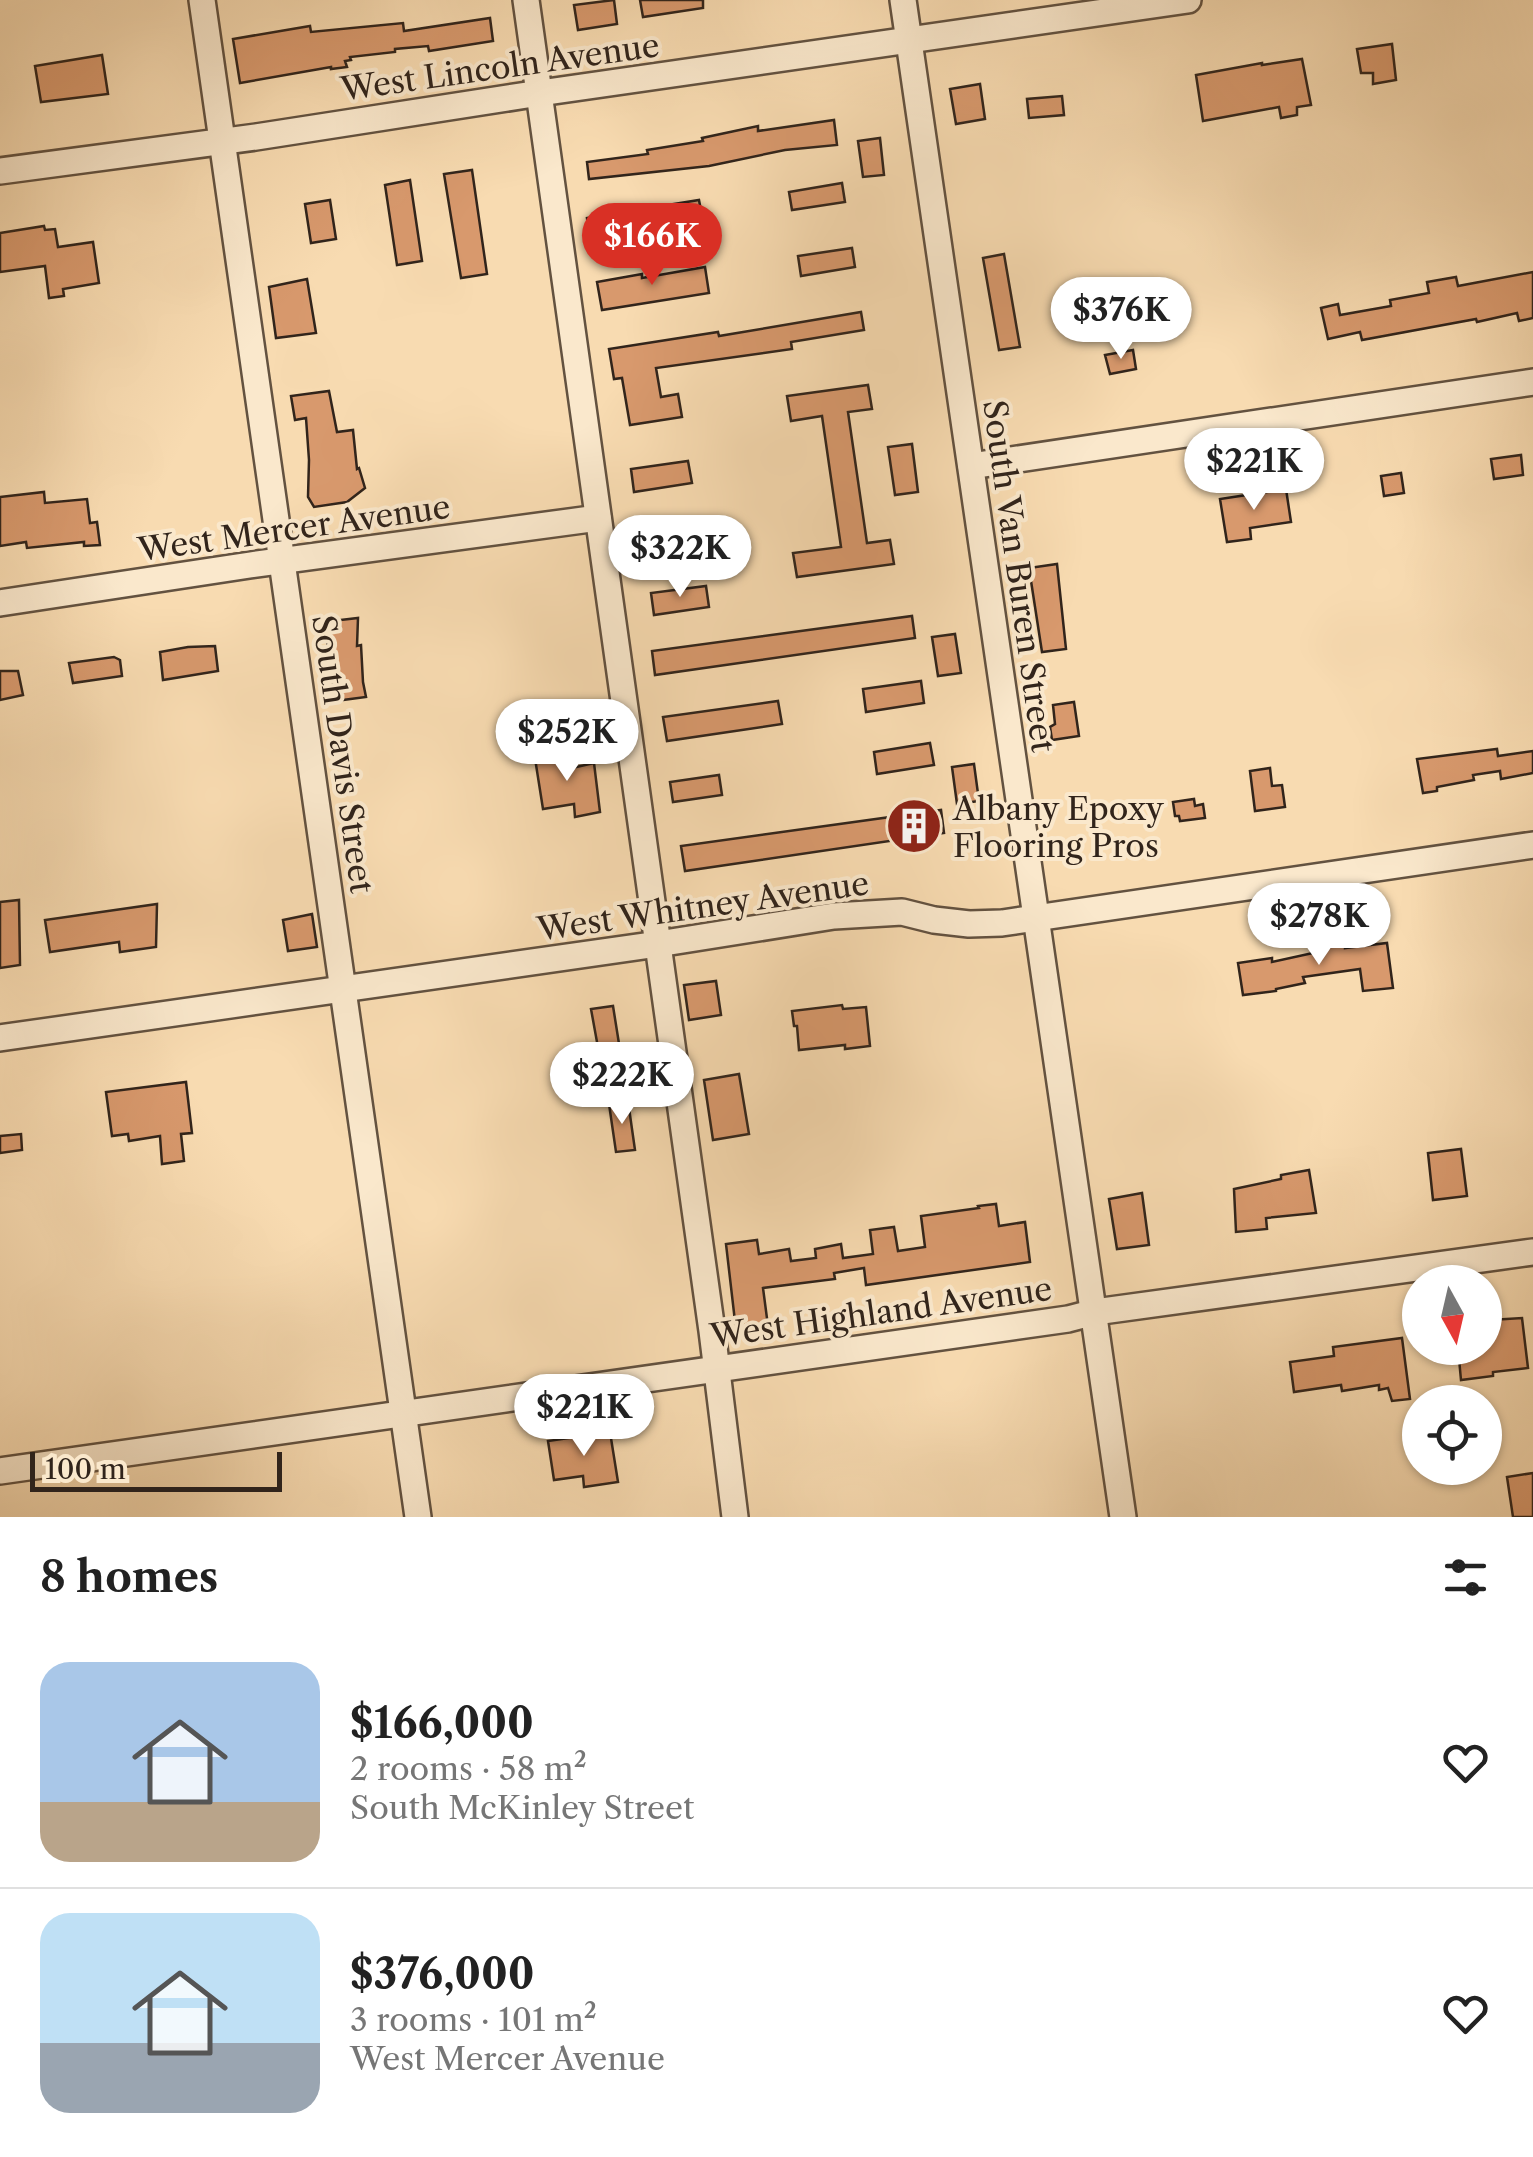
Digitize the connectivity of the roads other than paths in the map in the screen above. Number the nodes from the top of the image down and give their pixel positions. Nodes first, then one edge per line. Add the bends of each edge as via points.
1 (202, 0) edge
2 (526, 0) edge
3 (903, 0) edge
4 (1188, 0) edge
5 (910, 40) junction
6 (540, 93) junction
7 (222, 140) junction
8 (0, 171) edge
9 (1533, 382) edge
10 (971, 466) junction
11 (598, 518) junction
12 (283, 562) junction
13 (0, 602) edge
14 (1533, 844) edge
15 (1035, 917) junction
16 (658, 944) junction
17 (344, 990) junction
18 (0, 1038) edge
19 (1533, 1252) edge
20 (1095, 1312) junction
21 (716, 1369) junction
22 (404, 1414) junction
23 (0, 1471) edge
24 (418, 1517) edge
25 (735, 1517) edge
26 (1124, 1517) edge

1 - 7 street, South Davis Street
2 - 6 street
3 - 5 street, South Van Buren Street
4 - 5 street, West Lincoln Avenue
5 - 6 street, West Lincoln Avenue
5 - 10 street, South Van Buren Street
6 - 7 street, West Lincoln Avenue
6 - 11 street
7 - 8 street, West Lincoln Avenue
7 - 12 street, South Davis Street
9 - 10 street
10 - 15 street, South Van Buren Street
11 - 12 street, West Mercer Avenue
11 - 16 street
12 - 13 street, West Mercer Avenue
12 - 17 street, South Davis Street
14 - 15 street, West Whitney Avenue
15 - 16 street, West Whitney Avenue via 969,924 864,913
15 - 20 street, South Van Buren Street
16 - 17 street, West Whitney Avenue
16 - 21 street
17 - 18 street, West Whitney Avenue
17 - 22 street, South Davis Street
19 - 20 street, West Highland Avenue
20 - 21 street, West Highland Avenue
20 - 26 street, South Van Buren Street
21 - 22 street, West Highland Avenue
21 - 25 street
22 - 23 street, West Highland Avenue
22 - 24 street, South Davis Street

